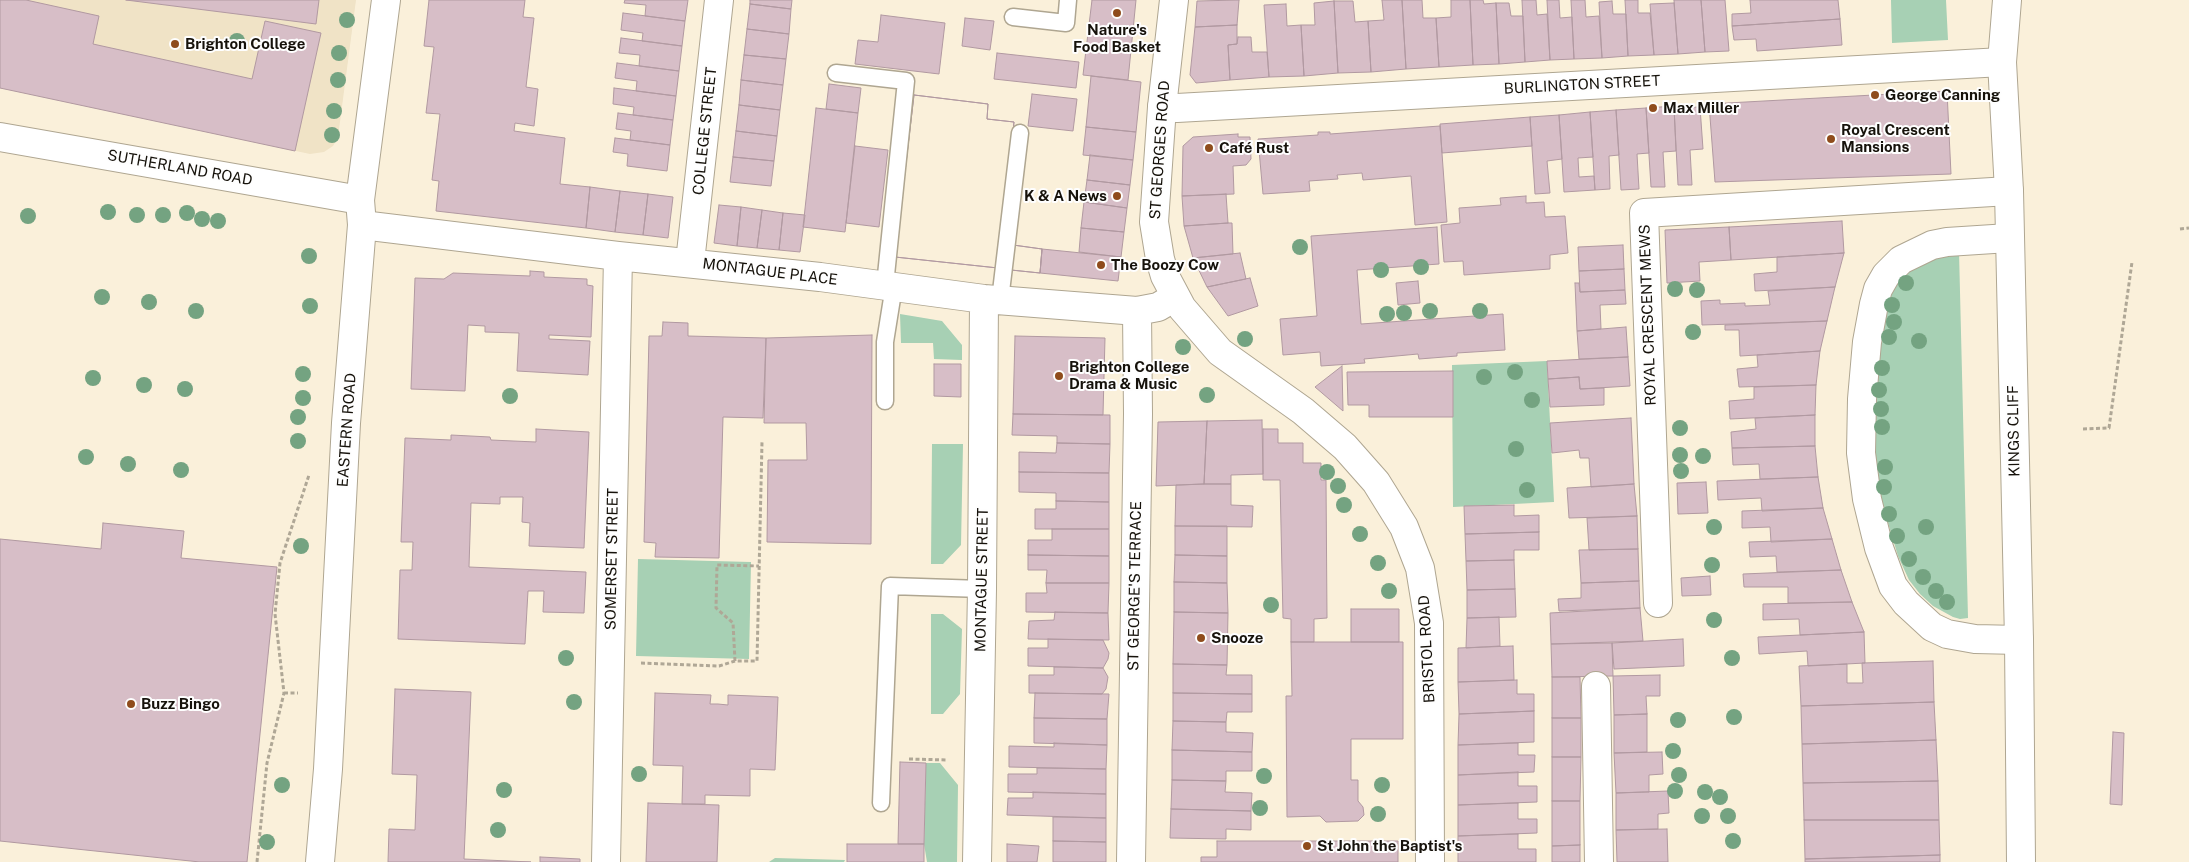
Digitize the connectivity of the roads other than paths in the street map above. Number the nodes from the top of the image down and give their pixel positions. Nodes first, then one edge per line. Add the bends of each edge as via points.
1 (386, 0) edge
2 (719, 0) edge
3 (1068, 0) edge
4 (1174, 0) edge
5 (2007, 0) edge
6 (1013, 17) dead end
7 (2002, 62) junction
8 (836, 73) dead end
9 (1162, 107) junction
10 (1020, 133) dead end
11 (0, 137) edge
12 (2009, 191) junction
13 (361, 212) junction
14 (2009, 238) junction
15 (618, 256) junction
16 (690, 262) junction
17 (890, 286) junction
18 (1175, 297) junction
19 (992, 299) junction
20 (1137, 311) junction
21 (885, 401) dead end
22 (982, 589) junction
23 (1658, 603) dead end
24 (2019, 640) junction
25 (1596, 686) dead end
26 (881, 803) dead end
27 (320, 862) edge
28 (606, 862) edge
29 (977, 862) edge
30 (1131, 862) edge
31 (1430, 862) edge
32 (1599, 862) edge
33 (2021, 862) edge

1 - 13 street, EASTERN ROAD
2 - 16 street, COLLEGE STREET
3 - 6 lane via 1066,23
4 - 9 street, ST GEORGES ROAD
5 - 7 street, KINGS CLIFF
7 - 9 street, BURLINGTON STREET
7 - 12 street, KINGS CLIFF
8 - 17 lane via 906,81
9 - 18 street, ST GEORGES ROAD via 1154,222 1160,259
10 - 19 lane
11 - 13 street, SUTHERLAND ROAD
12 - 14 street, KINGS CLIFF
12 - 23 street, ROYAL CRESCENT MEWS via 1644,213
13 - 15 street, MONTAGUE PLACE
13 - 27 street, EASTERN ROAD
14 - 24 street, KINGS CLIFF
14 - 24 street via 1932,245 1901,260 1886,275 1878,289 1867,342 1861,444 1867,500 1879,548 1893,586 1906,603 1932,627 1947,634 1975,639
15 - 16 street, MONTAGUE PLACE
15 - 28 street, SOMERSET STREET
16 - 17 street, MONTAGUE PLACE
17 - 19 street, MONTAGUE PLACE
17 - 21 lane via 885,342
18 - 20 street, MONTAGUE PLACE via 1158,307
18 - 31 street, BRISTOL ROAD via 1220,352 1303,411 1345,447 1376,482 1404,527 1420,568 1429,623
19 - 20 street, MONTAGUE PLACE
19 - 22 street, MONTAGUE STREET
20 - 30 street, ST GEORGE'S TERRACE
22 - 26 lane via 890,586
22 - 29 street, MONTAGUE STREET
24 - 33 street, KINGS CLIFF
25 - 32 street

